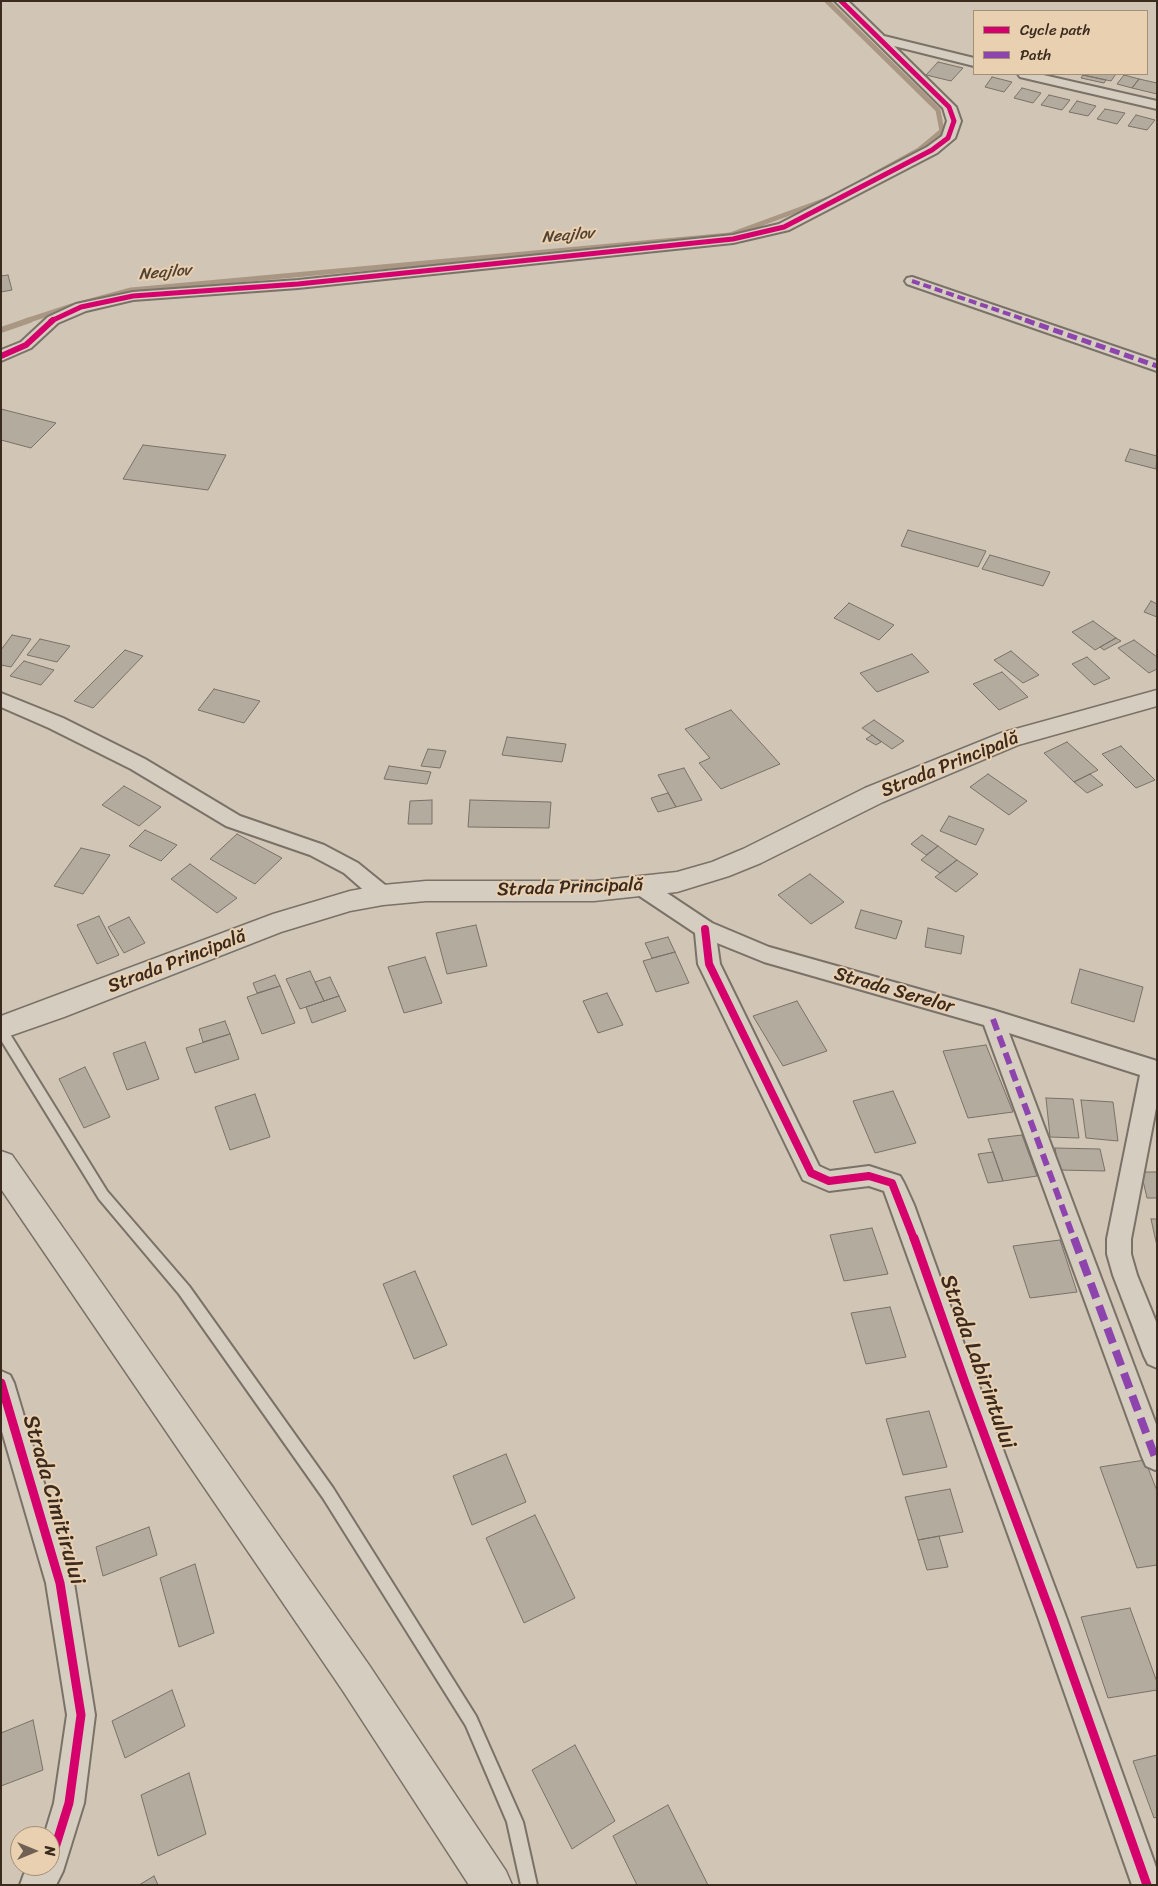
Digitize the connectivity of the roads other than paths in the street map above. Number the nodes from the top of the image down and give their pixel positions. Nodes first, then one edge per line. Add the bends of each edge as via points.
1 (841, 1) edge
2 (879, 39) junction
3 (973, 62) edge
4 (1028, 75) edge
5 (1157, 105) edge
6 (912, 281) dead end
7 (1, 356) edge
8 (1157, 366) edge
9 (1157, 698) edge
10 (1, 699) edge
11 (642, 887) junction
12 (383, 894) junction
13 (705, 929) junction
14 (993, 1019) junction
15 (1, 1028) edge
16 (1155, 1070) edge
17 (1, 1164) edge
18 (1157, 1356) edge
19 (1, 1383) edge
20 (1155, 1457) dead end
21 (60, 1832) edge
22 (492, 1885) edge
23 (529, 1885) edge
24 (1147, 1885) edge

1 - 2 street
2 - 3 street
2 - 7 street via 949,107 954,121 948,138 866,186 784,227 734,239 298,284 133,296 81,307 53,320 26,345
4 - 5 street
6 - 8 street
9 - 11 main road, Strada Principală via 1010,739 874,795 720,869 677,882
10 - 12 street via 138,764 233,820 317,850 351,868
11 - 12 main road, Strada Principală via 594,891
11 - 13 street, Strada Serelor
12 - 15 main road, Strada Principală via 273,924
13 - 14 street, Strada Serelor via 764,954
13 - 24 street, Strada Labirintului via 709,964 811,1173 829,1180 869,1176 892,1183
14 - 16 street, Strada Serelor
14 - 20 street
15 - 23 lane via 102,1195 184,1290 328,1492 471,1721 515,1822
16 - 18 street via 1119,1239 1119,1254
17 - 22 main road via 361,1686
19 - 21 street, Strada Cimitirului via 60,1583 81,1715 69,1803

